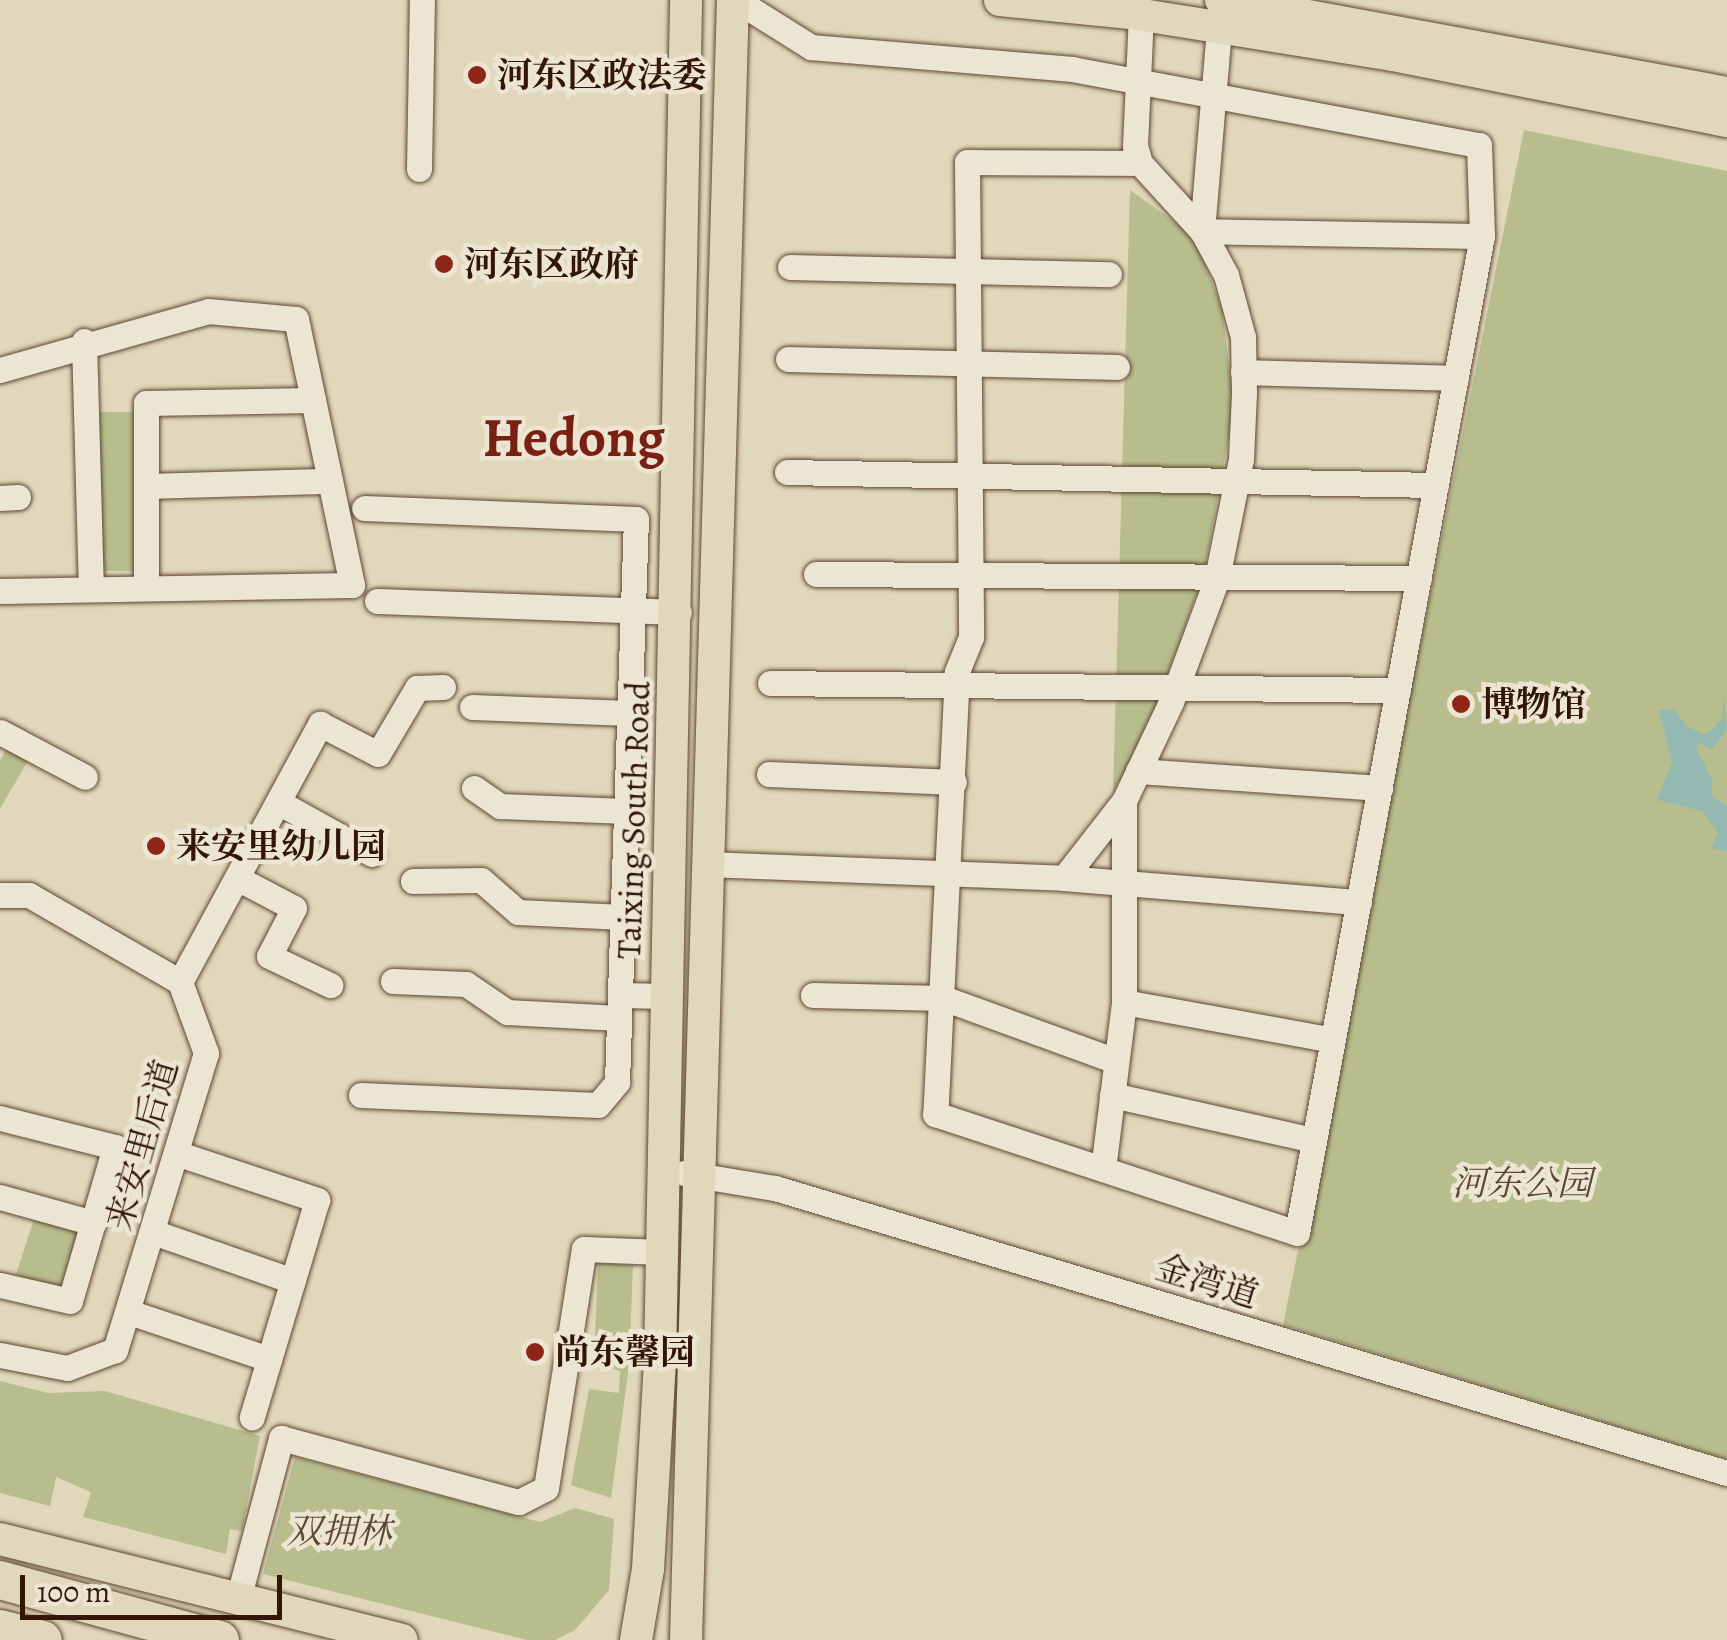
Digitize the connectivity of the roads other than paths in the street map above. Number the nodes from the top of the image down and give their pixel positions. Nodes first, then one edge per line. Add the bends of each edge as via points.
1 (422, 0) edge
2 (686, 0) edge
3 (734, 0) edge
4 (1000, 0) edge
5 (1141, 14) junction
6 (1220, 14) edge
7 (1138, 79) junction
8 (1214, 91) junction
9 (1727, 93) edge
10 (1727, 120) edge
11 (1140, 163) junction
12 (419, 170) dead end
13 (1202, 231) junction
14 (1482, 236) junction
15 (790, 267) dead end
16 (968, 271) junction
17 (1108, 274) dead end
18 (84, 341) junction
19 (788, 359) dead end
20 (968, 364) junction
21 (1117, 367) dead end
22 (0, 370) edge
23 (1243, 372) junction
24 (1456, 378) junction
25 (313, 400) junction
26 (787, 472) dead end
27 (969, 473) junction
28 (1236, 479) junction
29 (330, 481) junction
30 (1436, 485) junction
31 (146, 486) junction
32 (364, 508) dead end
33 (816, 574) dead end
34 (970, 577) junction
35 (1217, 578) junction
36 (1418, 578) junction
37 (146, 588) junction
38 (91, 589) junction
39 (0, 591) edge
40 (377, 601) dead end
41 (633, 611) junction
42 (678, 612) junction
43 (770, 683) dead end
44 (957, 684) junction
45 (1178, 684) junction
46 (443, 687) dead end
47 (1398, 690) junction
48 (472, 707) dead end
49 (630, 714) junction
50 (0, 732) edge
51 (1138, 771) junction
52 (769, 774) dead end
53 (85, 777) dead end
54 (954, 782) junction
55 (474, 788) dead end
56 (1380, 788) junction
57 (1124, 800) junction
58 (278, 802) junction
59 (626, 811) junction
60 (372, 854) dead end
61 (706, 864) junction
62 (951, 872) junction
63 (237, 878) junction
64 (1064, 878) junction
65 (413, 881) dead end
66 (1124, 886) junction
67 (0, 895) edge
68 (1358, 902) junction
69 (623, 917) junction
70 (392, 981) dead end
71 (180, 982) junction
72 (330, 985) dead end
73 (813, 995) dead end
74 (668, 996) junction
75 (943, 998) junction
76 (1124, 1002) junction
77 (620, 1007) junction
78 (1333, 1040) junction
79 (1116, 1061) junction
80 (361, 1095) dead end
81 (1112, 1096) junction
82 (0, 1118) edge
83 (1314, 1140) junction
84 (176, 1153) junction
85 (1103, 1169) junction
86 (679, 1173) junction
87 (0, 1197) edge
88 (93, 1223) junction
89 (153, 1232) junction
90 (662, 1252) junction
91 (293, 1281) junction
92 (0, 1285) edge
93 (129, 1312) junction
94 (0, 1355) edge
95 (269, 1360) junction
96 (252, 1417) dead end
97 (1727, 1473) edge
98 (0, 1539) edge
99 (0, 1580) edge
100 (238, 1600) junction
101 (0, 1630) edge
102 (43, 1640) edge
103 (220, 1640) edge
104 (402, 1640) edge
105 (636, 1640) edge
106 (686, 1640) edge

1 - 12 street
2 - 42 main road, Taixing South Road
3 - 7 street via 811,48
3 - 61 main road, Taixing South Road
4 - 5 main road
5 - 6 main road
5 - 7 street
6 - 8 street
6 - 9 main road
6 - 10 main road
7 - 8 street
7 - 11 street
8 - 13 street
8 - 14 street via 1479,145
11 - 13 street
11 - 16 street via 967,162
13 - 14 street
13 - 23 street via 1226,274 1243,337
14 - 24 street
15 - 16 street
16 - 17 street
16 - 20 street
18 - 22 street
18 - 25 street via 208,311 296,319
18 - 38 street
19 - 20 street
20 - 21 street
20 - 27 street
23 - 24 street
23 - 28 street
24 - 30 street
25 - 29 street
25 - 31 street via 146,403
26 - 27 street
27 - 28 street
27 - 34 street
28 - 30 street
28 - 35 street
29 - 31 street
29 - 37 street via 352,585
30 - 36 street
31 - 37 street
32 - 41 street via 636,518
33 - 34 street
34 - 35 street
34 - 44 street via 970,637
35 - 36 street
35 - 45 street
36 - 47 street
37 - 38 street
38 - 39 street
40 - 41 street
41 - 42 street
41 - 49 street
42 - 74 main road, Taixing South Road
43 - 44 street
44 - 45 street
44 - 54 street
45 - 47 street
45 - 51 street
46 - 58 street via 417,688 378,754 320,724
47 - 56 street
48 - 49 street
49 - 59 street
50 - 53 street
51 - 56 street
51 - 57 street
52 - 54 street
54 - 62 street
55 - 59 street via 500,806
56 - 68 street
57 - 64 street
57 - 66 street
58 - 60 street
58 - 63 street
59 - 69 street
61 - 62 street
61 - 86 main road, Taixing South Road
62 - 64 street
62 - 75 street
63 - 71 street
63 - 72 street via 294,908 269,956
64 - 66 street
65 - 69 street via 482,880 518,912
66 - 68 street
66 - 76 street
67 - 71 street via 29,895
68 - 78 street
69 - 77 street
70 - 77 street via 466,984 507,1012
71 - 84 street, 来安里后道 via 206,1053
73 - 75 street
74 - 77 street
74 - 86 main road, Taixing South Road
75 - 79 street
75 - 85 street via 935,1114
76 - 78 street
76 - 79 street
77 - 80 street via 618,1082 598,1105
78 - 83 street
79 - 81 street
81 - 83 street
81 - 85 street
82 - 88 street via 115,1146
83 - 85 street via 1297,1233
84 - 89 street, 来安里后道
84 - 91 street via 317,1200
86 - 90 main road, Taixing South Road
86 - 97 street, 金湾道 via 775,1188
86 - 106 main road, Taixing South Road
87 - 88 street
88 - 92 street via 70,1301
89 - 91 street
89 - 93 street, 来安里后道
90 - 100 street via 584,1249 546,1488 519,1502 280,1438
90 - 105 main road, Taixing South Road via 648,1569
91 - 95 street
93 - 94 street, 来安里后道 via 116,1350 66,1368
93 - 95 street
95 - 96 street
98 - 100 main road
99 - 103 highway
100 - 104 main road
101 - 102 highway

